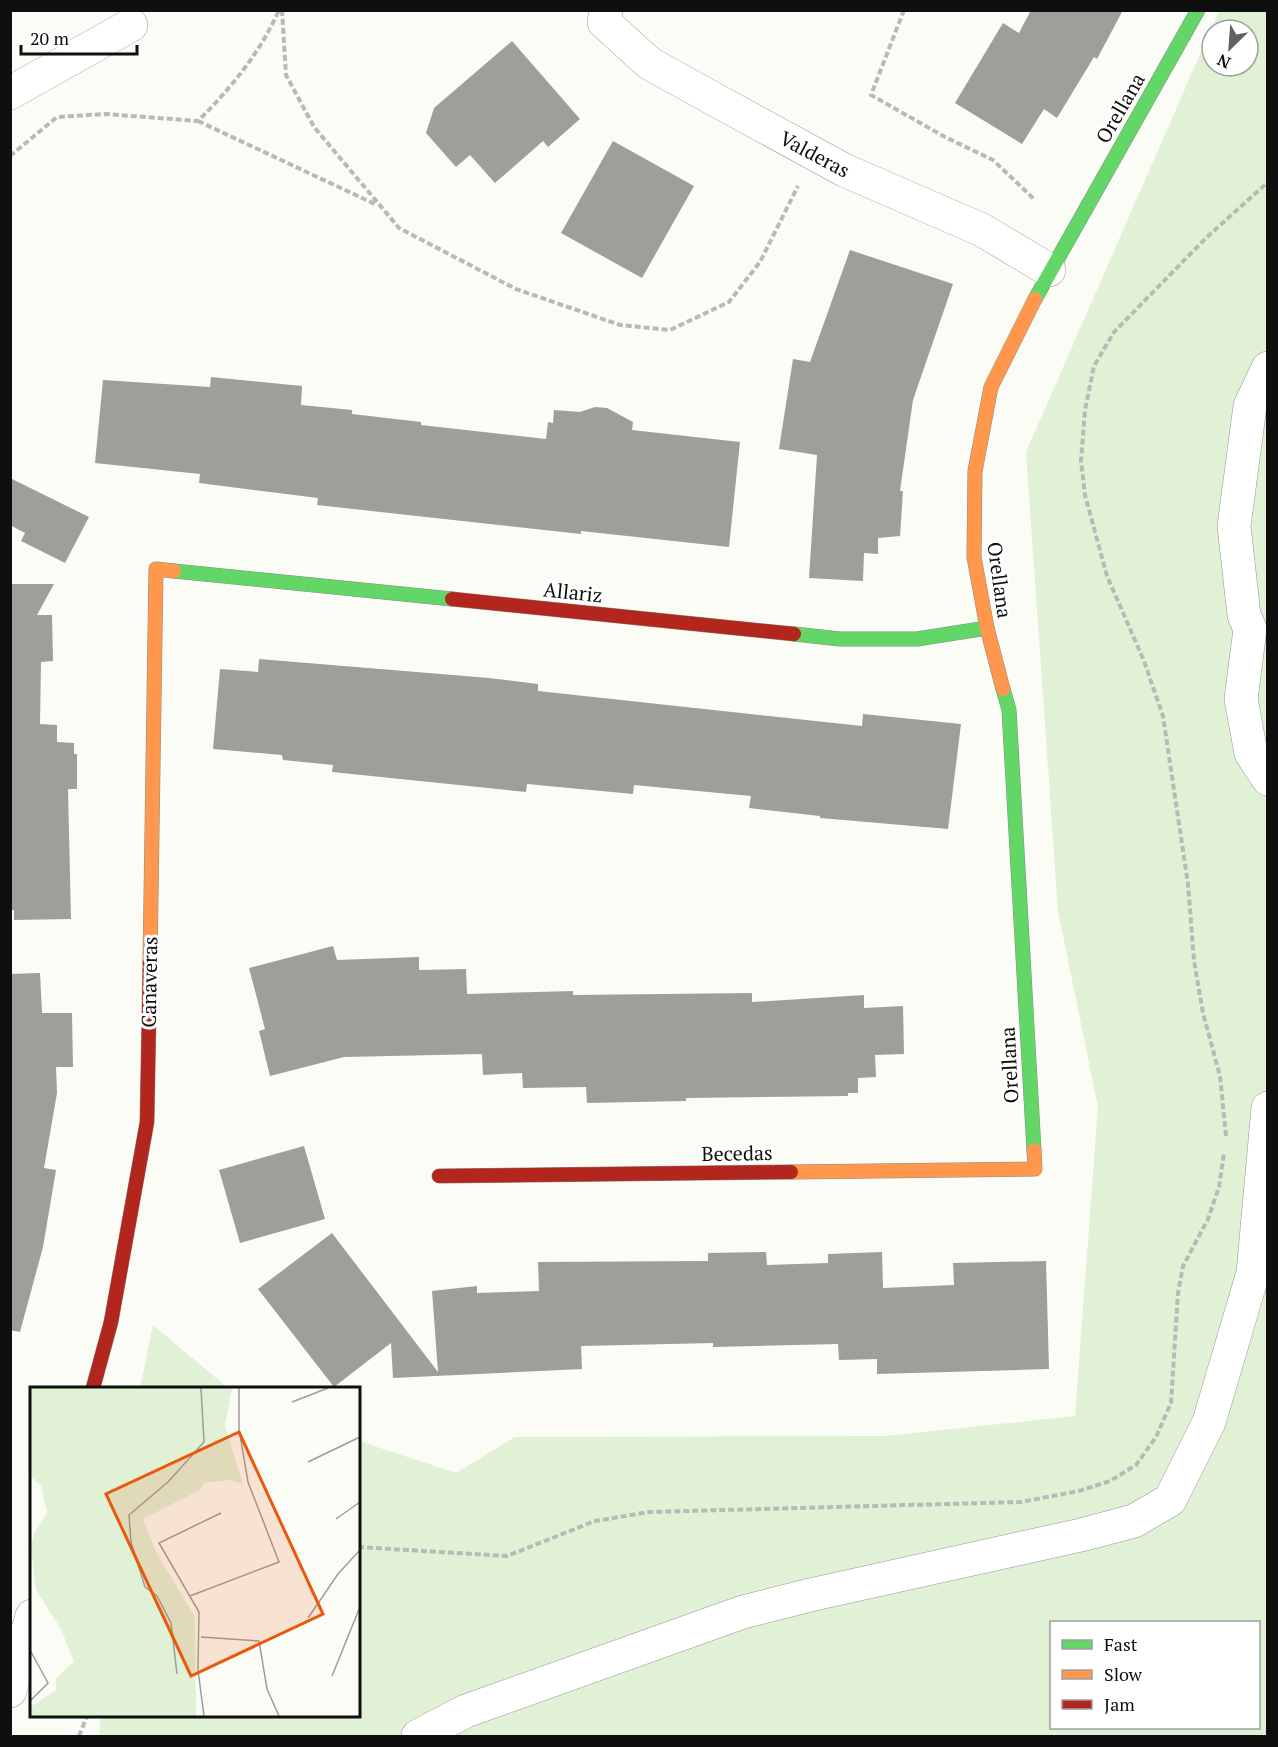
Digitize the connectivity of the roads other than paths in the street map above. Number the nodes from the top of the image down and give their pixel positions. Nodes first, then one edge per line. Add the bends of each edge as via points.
1 (606, 10) edge
2 (1198, 10) edge
3 (130, 25) dead end
4 (10, 93) edge
5 (1048, 270) junction
6 (1268, 368) edge
7 (156, 569) joint
8 (987, 628) junction
9 (1268, 779) edge
10 (1268, 1108) edge
11 (1035, 1169) joint
12 (439, 1176) dead end
13 (94, 1387) edge
14 (30, 1623) edge
15 (10, 1691) edge
16 (418, 1737) edge

1 - 5 street, Valderas via 604,22 650,63 843,170 982,230
2 - 5 street, Orellana
3 - 4 street
5 - 8 street, Orellana via 991,387 975,471 974,557
6 - 9 street via 1250,406 1234,526 1244,615 1250,629 1241,699 1251,753
7 - 8 street, Allariz via 840,639 917,639
7 - 13 street, Canaveras via 147,1122 111,1322
8 - 11 street, Orellana via 1009,710
10 - 16 street via 1253,1273 1209,1422 1170,1500 1134,1521 1081,1536 743,1612 466,1711
11 - 12 street, Becedas
14 - 15 street

